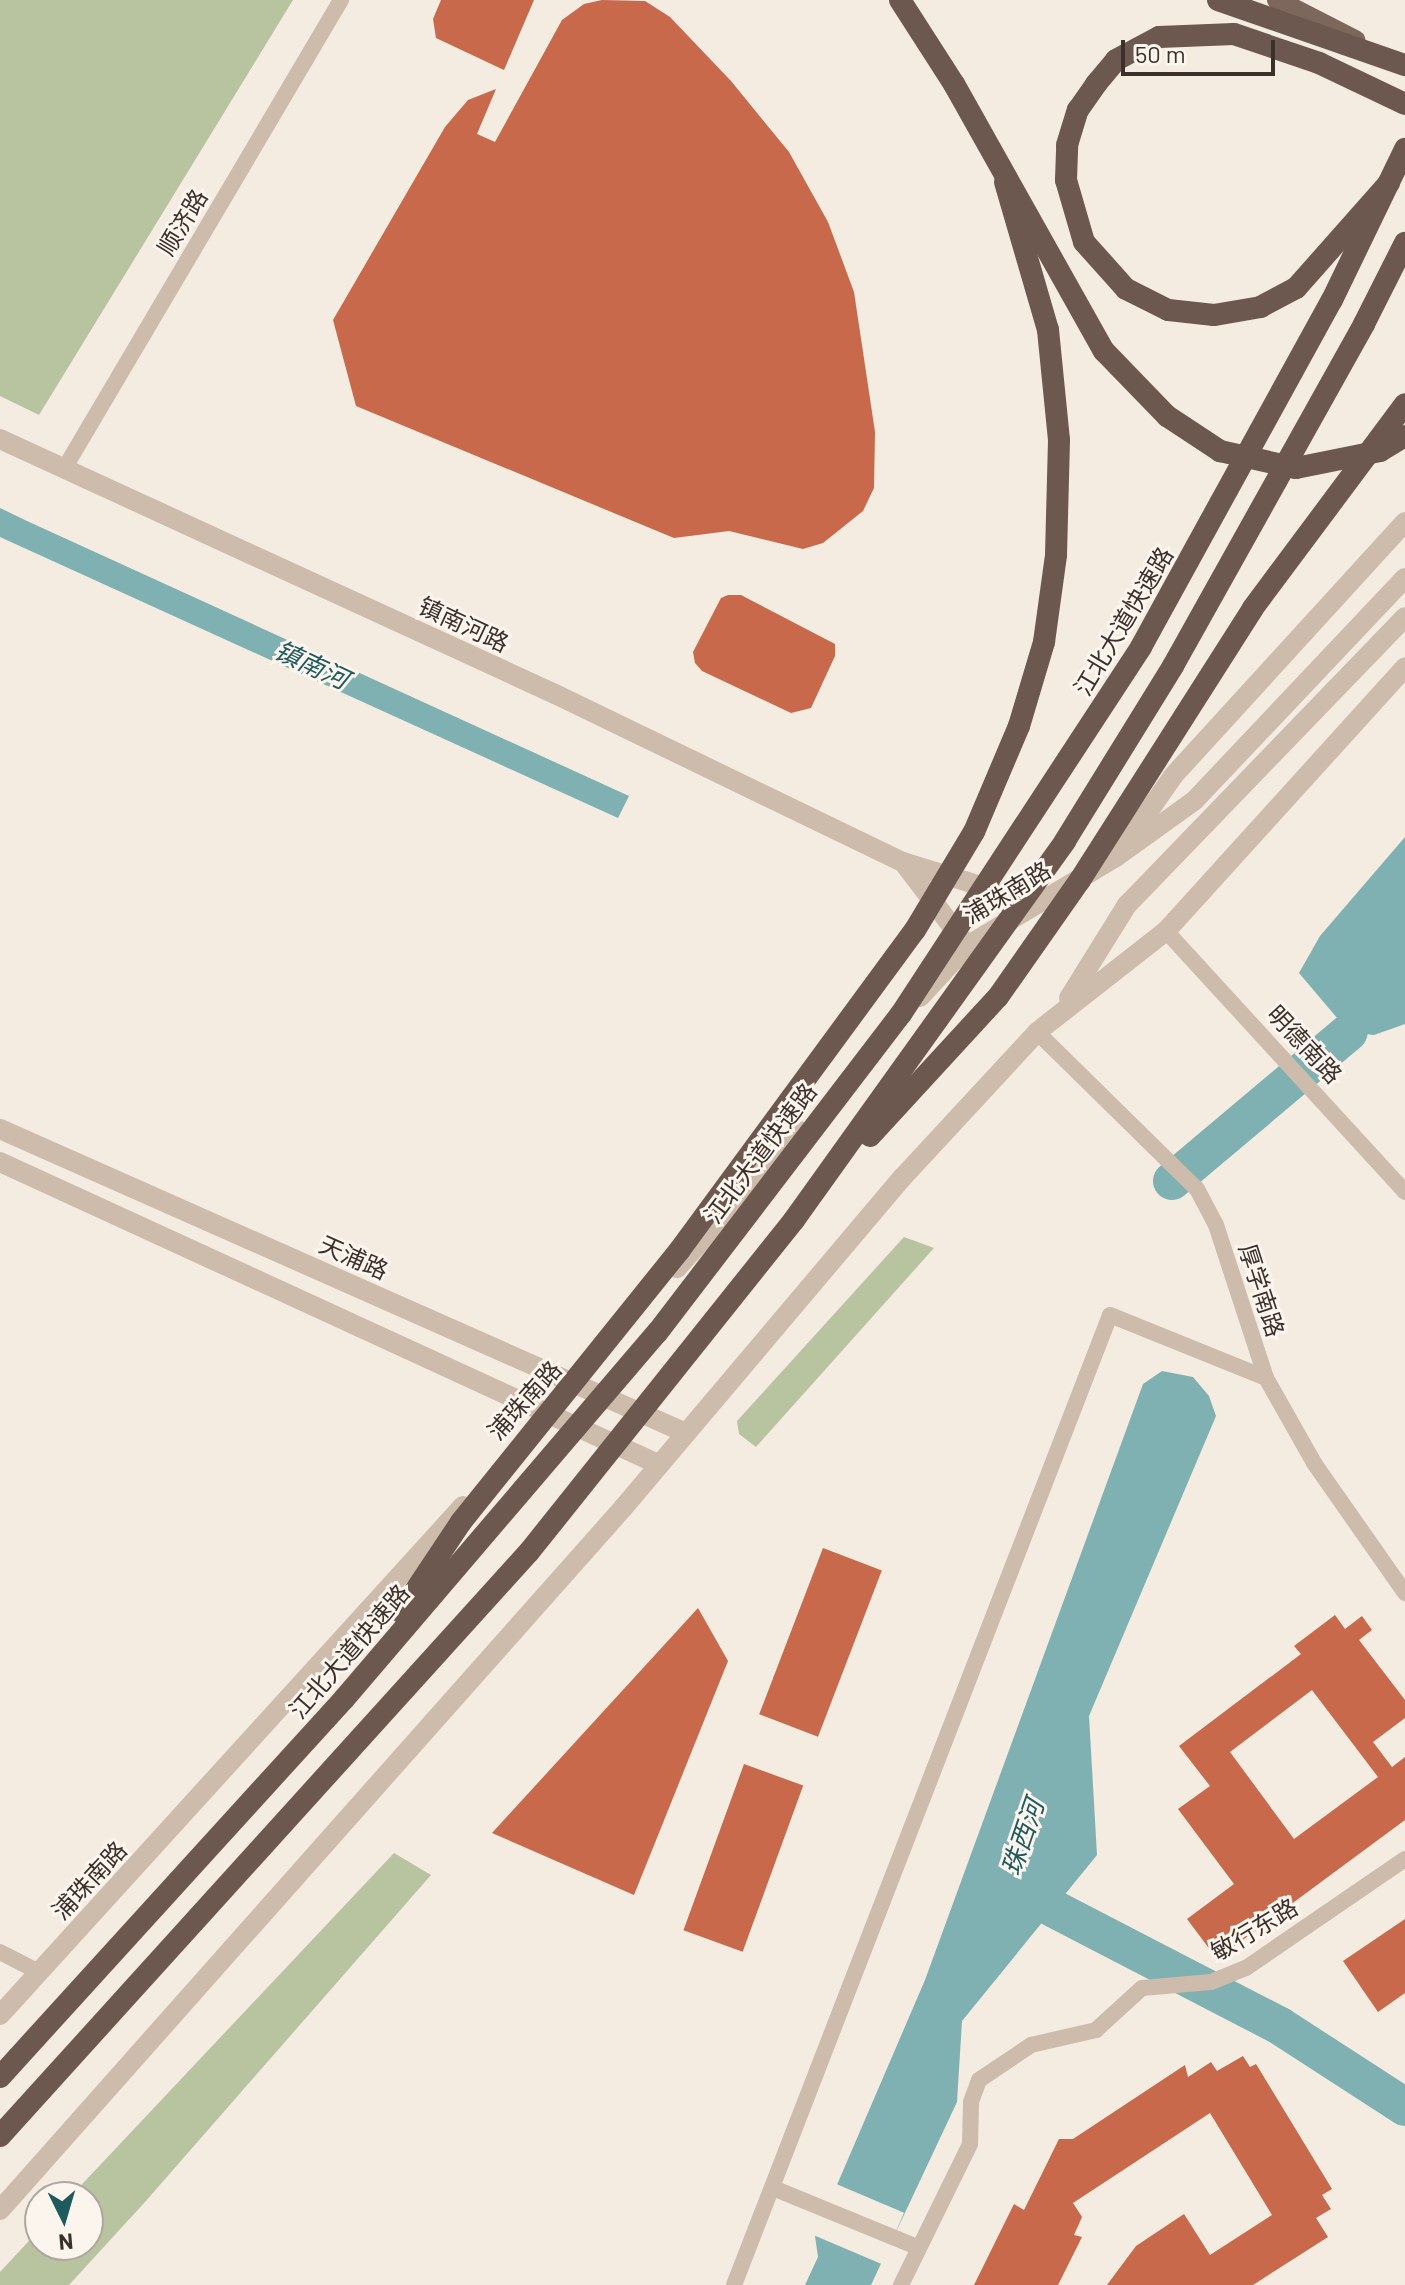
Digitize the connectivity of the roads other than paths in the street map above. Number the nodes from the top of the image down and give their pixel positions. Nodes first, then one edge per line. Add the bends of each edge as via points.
1 (341, 0) edge
2 (900, 0) edge
3 (1218, 0) edge
4 (1277, 0) edge
5 (1403, 64) edge
6 (1399, 102) edge
7 (1405, 149) edge
8 (1005, 182) junction
9 (1389, 183) junction
10 (1405, 243) edge
11 (1405, 404) edge
12 (1405, 436) edge
13 (0, 439) edge
14 (64, 469) junction
15 (1405, 522) edge
16 (1405, 578) edge
17 (1405, 617) edge
18 (1405, 667) edge
19 (1116, 857) junction
20 (903, 862) junction
21 (1038, 904) junction
22 (1166, 931) junction
23 (967, 946) junction
24 (1063, 1008) junction
25 (1037, 1032) junction
26 (0, 1129) edge
27 (0, 1162) edge
28 (1405, 1192) edge
29 (794, 1220) junction
30 (1266, 1378) junction
31 (574, 1383) junction
32 (547, 1413) junction
33 (686, 1433) junction
34 (660, 1465) junction
35 (1405, 1593) edge
36 (344, 1699) junction
37 (1405, 1859) edge
38 (0, 1952) edge
39 (39, 1972) junction
40 (0, 2015) edge
41 (0, 2077) edge
42 (0, 2136) edge
43 (773, 2188) junction
44 (0, 2210) edge
45 (917, 2247) junction
46 (734, 2285) edge
47 (901, 2285) edge

1 - 14 street, 顺济路
2 - 8 highway via 954,84
3 - 5 highway
4 - 5 main road
6 - 9 highway via 1319,63 1234,34 1159,37 1116,60 1078,110 1067,145 1066,180 1084,242 1126,289 1168,310 1214,315 1261,307 1296,288
7 - 9 highway, 江北大道快速路
8 - 12 highway, bridge via 1120,373 1190,435 1220,451 1296,468 1380,451
8 - 36 highway, bridge via 1048,330 1059,440 1056,555 1044,642 974,832 915,930 797,1097 461,1522
9 - 36 highway, 江北大道快速路, bridge via 1332,300 1141,647 901,1014 657,1333
10 - 29 highway, bridge via 1173,666 1065,841
11 - 29 highway, bridge via 1253,608 1080,880 998,997
13 - 14 street, 镇南河路
14 - 20 street, 镇南河路 via 555,694
15 - 19 street, 浦珠南路 via 1173,776
16 - 19 street, 浦珠南路 via 1194,801
17 - 24 street via 1127,905
18 - 22 street
19 - 21 street, 浦珠南路
20 - 21 street, 镇南河路
20 - 23 street
21 - 23 street, 浦珠南路
22 - 24 street
22 - 28 street, 明德南路
23 - 31 street, 浦珠南路
24 - 25 street
25 - 30 street, 厚学南路 via 1197,1189 1216,1225
25 - 33 street via 902,1178
26 - 31 street, 天浦路
27 - 32 street
29 - 42 highway, bridge via 529,1552
30 - 35 street, 厚学南路 via 1314,1463
30 - 43 street via 1110,1315
31 - 32 street, 浦珠南路
31 - 33 street, 天浦路
32 - 34 street
32 - 39 street, 浦珠南路
33 - 34 street
34 - 44 street
36 - 41 highway, 江北大道快速路, bridge
37 - 45 street, 敏行东路 via 1233,1974 1211,1982 1156,1984 1130,1996 1096,2030 1031,2045 979,2080 971,2102 970,2144
38 - 39 street
39 - 40 street, 浦珠南路
43 - 45 street
43 - 46 street
45 - 47 street, 敏行东路

